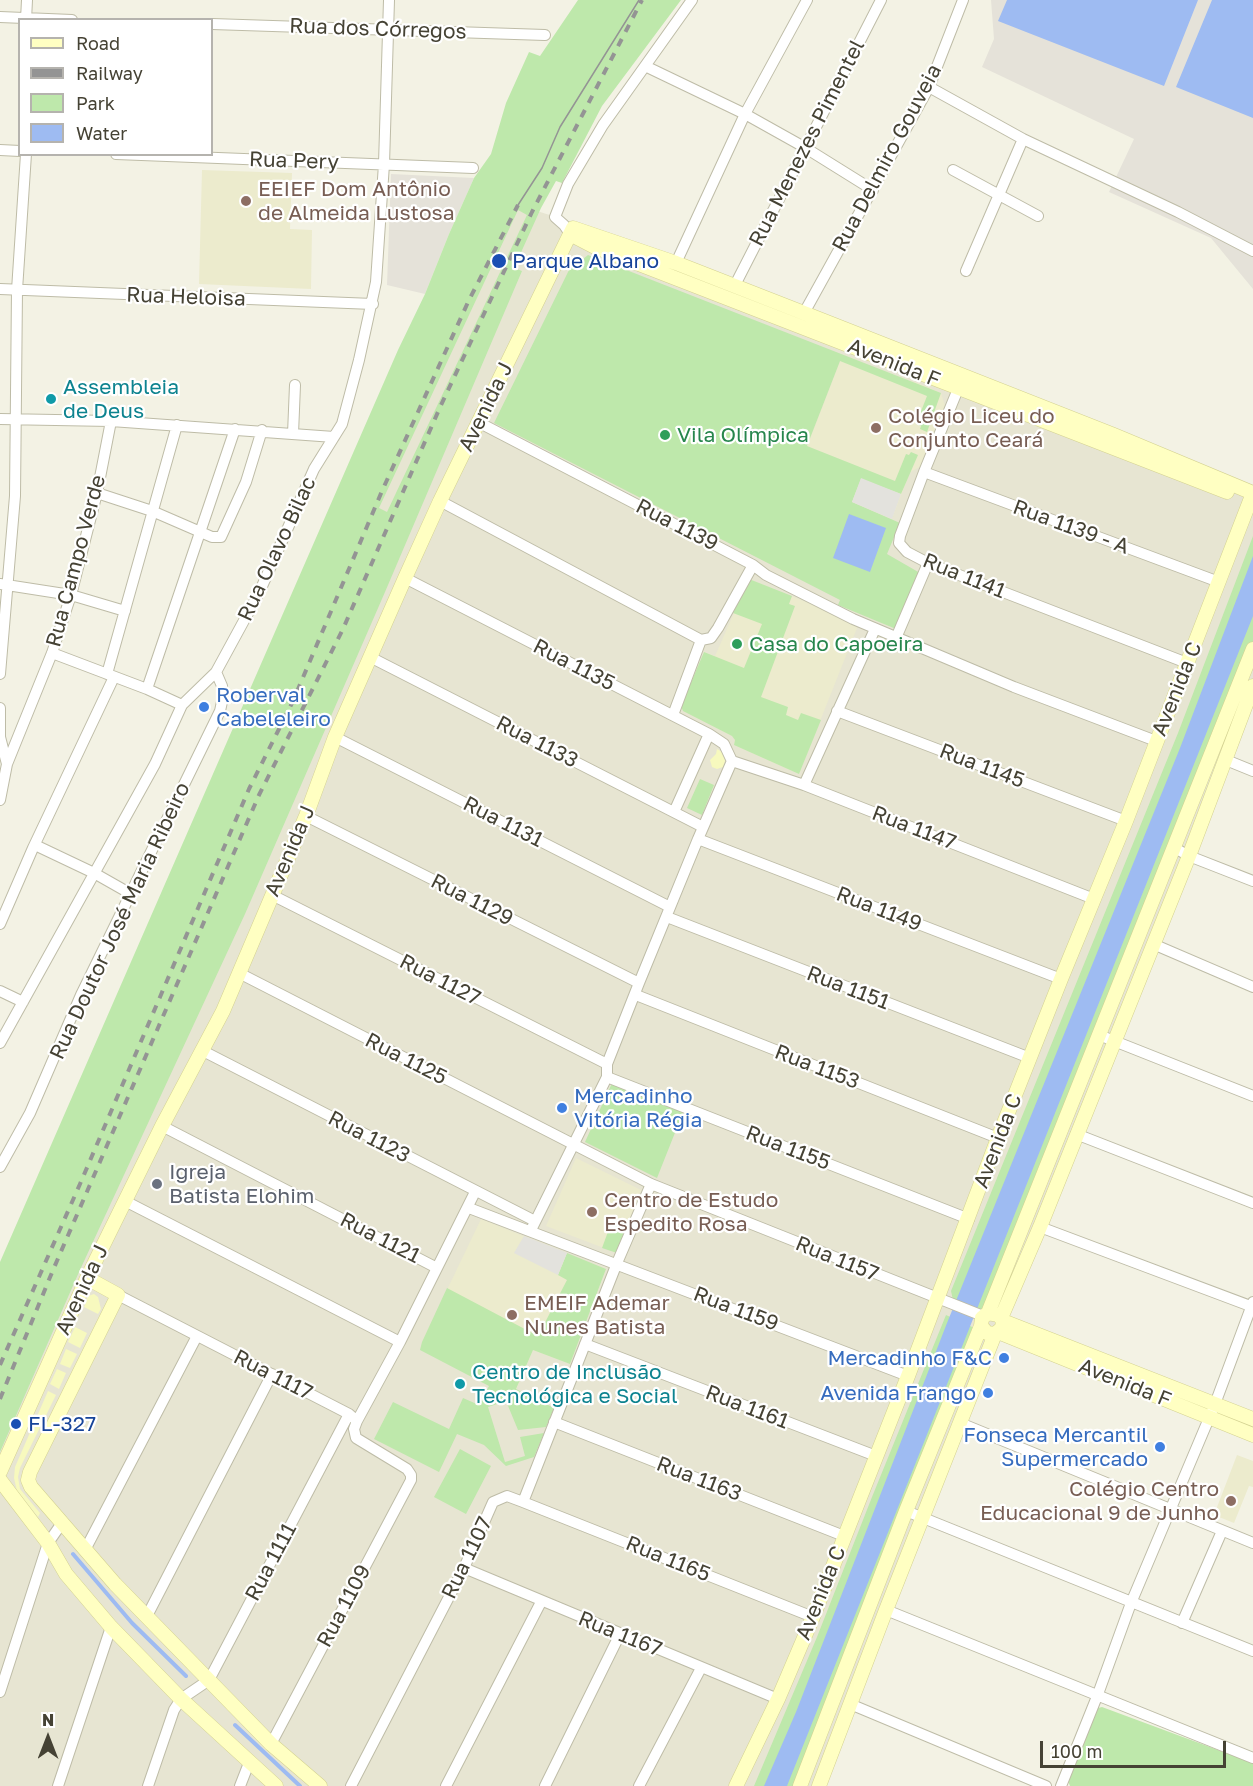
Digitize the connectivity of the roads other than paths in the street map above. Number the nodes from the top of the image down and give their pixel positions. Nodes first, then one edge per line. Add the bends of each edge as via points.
1 (27, 0) edge
2 (389, 0) edge
3 (692, 0) edge
4 (807, 0) edge
5 (881, 0) edge
6 (963, 0) edge
7 (0, 17) edge
8 (18, 18) edge
9 (26, 18) edge
10 (213, 24) edge
11 (389, 29) junction
12 (545, 35) dead end
13 (645, 66) junction
14 (929, 87) junction
15 (746, 114) junction
16 (1023, 139) junction
17 (804, 147) junction
18 (0, 150) edge
19 (18, 151) edge
20 (26, 156) edge
21 (170, 156) edge
22 (384, 164) junction
23 (473, 168) dead end
24 (953, 171) dead end
25 (873, 190) junction
26 (999, 194) junction
27 (1038, 216) dead end
28 (566, 226) junction
29 (1253, 250) edge
30 (676, 263) junction
31 (966, 271) dead end
32 (734, 287) junction
33 (0, 289) edge
34 (17, 290) junction
35 (373, 304) junction
36 (764, 306) junction
37 (804, 313) junction
38 (295, 385) dead end
39 (958, 389) junction
40 (1044, 415) junction
41 (0, 419) edge
42 (16, 420) junction
43 (111, 421) junction
44 (478, 422) junction
45 (177, 425) junction
46 (235, 429) junction
47 (262, 430) junction
48 (293, 434) junction
49 (334, 437) junction
50 (924, 472) junction
51 (97, 493) junction
52 (1252, 497) edge
53 (440, 501) junction
54 (152, 511) junction
55 (200, 532) junction
56 (928, 563) junction
57 (753, 565) junction
58 (405, 578) junction
59 (1219, 582) junction
60 (4, 584) edge
61 (71, 595) junction
62 (124, 611) junction
63 (875, 628) junction
64 (896, 638) junction
65 (701, 640) junction
66 (1253, 649) edge
67 (52, 653) junction
68 (370, 657) junction
69 (1187, 663) junction
70 (216, 672) junction
71 (0, 674) edge
72 (110, 675) junction
73 (1253, 686) edge
74 (147, 689) junction
75 (182, 705) junction
76 (0, 708) edge
77 (837, 711) junction
78 (673, 715) junction
79 (709, 734) junction
80 (335, 737) junction
81 (1156, 741) junction
82 (1226, 760) junction
83 (732, 761) junction
84 (7, 764) junction
85 (1253, 771) edge
86 (804, 785) junction
87 (0, 800) edge
88 (674, 812) junction
89 (306, 816) junction
90 (1126, 821) junction
91 (703, 827) junction
92 (698, 839) junction
93 (35, 845) junction
94 (1173, 847) junction
95 (1189, 856) junction
96 (94, 873) junction
97 (1253, 881) edge
98 (131, 894) junction
99 (272, 895) junction
100 (1094, 899) junction
101 (668, 912) junction
102 (0, 924) edge
103 (1153, 944) junction
104 (239, 973) junction
105 (1061, 978) junction
106 (639, 983) junction
107 (1253, 987) edge
108 (0, 991) edge
109 (636, 995) junction
110 (23, 1002) junction
111 (1099, 1035) junction
112 (1114, 1041) junction
113 (0, 1043) edge
114 (203, 1051) junction
115 (1030, 1058) junction
116 (607, 1064) junction
117 (607, 1077) junction
118 (1253, 1096) edge
119 (162, 1126) junction
120 (1076, 1134) junction
121 (998, 1138) junction
122 (572, 1145) junction
123 (0, 1167) edge
124 (651, 1184) junction
125 (475, 1192) junction
126 (125, 1201) junction
127 (1253, 1203) edge
128 (469, 1208) junction
129 (969, 1219) junction
130 (533, 1226) junction
131 (1040, 1227) junction
132 (617, 1263) junction
133 (437, 1268) junction
134 (87, 1278) junction
135 (118, 1295) junction
136 (944, 1301) junction
137 (1252, 1305) edge
138 (990, 1322) junction
139 (197, 1336) junction
140 (400, 1342) junction
141 (585, 1344) junction
142 (272, 1374) junction
143 (908, 1377) junction
144 (1212, 1411) junction
145 (353, 1418) junction
146 (1253, 1419) edge
147 (554, 1422) junction
148 (960, 1423) junction
149 (1253, 1435) edge
150 (876, 1456) junction
151 (0, 1472) edge
152 (0, 1480) edge
153 (523, 1502) junction
154 (1171, 1510) junction
155 (906, 1511) junction
156 (923, 1518) junction
157 (62, 1523) junction
158 (1222, 1531) junction
159 (843, 1536) junction
160 (48, 1543) junction
161 (1253, 1543) edge
162 (85, 1550) junction
163 (464, 1568) junction
164 (542, 1602) junction
165 (1131, 1603) junction
166 (886, 1610) junction
167 (147, 1617) junction
168 (813, 1617) junction
169 (1182, 1623) junction
170 (111, 1627) junction
171 (620, 1634) junction
172 (1253, 1651) edge
173 (701, 1668) junction
174 (209, 1680) junction
175 (0, 1692) edge
176 (1098, 1694) junction
177 (181, 1699) junction
178 (778, 1699) junction
179 (850, 1704) junction
180 (271, 1744) junction
181 (1253, 1758) edge
182 (249, 1762) junction
183 (58, 1786) edge
184 (148, 1786) edge
185 (240, 1786) edge
186 (276, 1786) edge
187 (320, 1786) edge
188 (351, 1786) edge
189 (446, 1786) edge
190 (545, 1786) edge
191 (639, 1786) edge
192 (736, 1786) edge
193 (800, 1786) edge
194 (819, 1786) edge
195 (1046, 1786) edge
196 (1061, 1786) edge

1 - 9 street
2 - 11 street, Rua Olavo Bilac
3 - 13 street
4 - 15 street
5 - 17 street, Rua Menezes Pimentel
6 - 14 street, Rua Delmiro Gouveia
7 - 8 street
10 - 11 street, Rua dos Córregos
11 - 12 street, Rua dos Córregos
11 - 22 street, Rua Olavo Bilac
13 - 15 street
13 - 28 street via 568,184
14 - 16 street
14 - 25 street, Rua Delmiro Gouveia
15 - 17 street
15 - 30 street
16 - 26 street
16 - 29 street
17 - 25 street
17 - 32 street, Rua Menezes Pimentel
18 - 19 street
20 - 34 street
21 - 22 street, Rua Pery
22 - 23 street, Rua Pery
22 - 35 street, Rua Olavo Bilac
24 - 26 street
25 - 37 street, Rua Delmiro Gouveia
26 - 27 street
26 - 31 street
28 - 30 street, Avenida F
28 - 36 street, Avenida F via 595,247
28 - 44 street, Avenida J
30 - 32 street, Avenida F
32 - 36 street, Avenida F
33 - 34 street, Rua Heloisa
34 - 35 street, Rua Heloisa
34 - 42 street
35 - 49 street, Rua Olavo Bilac via 345,412
36 - 37 street, Avenida F
36 - 39 street, Avenida F
37 - 40 street, Avenida F
38 - 48 street
39 - 40 street, Avenida F
39 - 50 street, Rua 1141
40 - 52 street, Avenida F
41 - 42 street
42 - 43 street
42 - 60 street via 15,496
43 - 45 street
43 - 51 street, Rua Campo Verde
44 - 53 street, Avenida J
44 - 57 street, Rua 1139
45 - 46 street
45 - 54 street
46 - 47 street
46 - 55 street
47 - 48 street
47 - 55 street via 224,535
48 - 49 street
49 - 70 street, Rua Olavo Bilac via 314,469 259,593
50 - 56 street, Rua 1141 via 899,543
50 - 59 street, Rua 1139 - A
51 - 54 street
51 - 61 street, Rua Campo Verde
52 - 59 street, Avenida C
53 - 58 street, Avenida J
53 - 65 street
54 - 55 street
54 - 62 street
55 - 74 street
56 - 64 street
56 - 69 street, Rua 1141
57 - 63 street, Rua 1139
57 - 65 street via 718,628 711,638
58 - 68 street, Avenida J
58 - 78 street, Rua 1135
59 - 69 street, Avenida C
60 - 61 street
60 - 71 street
61 - 62 street
61 - 67 street, Rua Campo Verde
62 - 72 street
63 - 64 street, Rua 1139
63 - 77 street
64 - 81 street, Rua 1139
65 - 78 street
66 - 94 street
67 - 72 street
67 - 84 street, Rua Campo Verde
68 - 80 street, Avenida J
68 - 88 street, Rua 1133
69 - 81 street, Avenida C
70 - 75 street, Rua Olavo Bilac
70 - 98 street, Rua Doutor José Maria Ribeiro via 224,697 220,711
72 - 74 street
72 - 93 street
73 - 82 street
74 - 75 street
75 - 96 street, Rua Olavo Bilac via 155,764
76 - 84 street via 0,737
77 - 86 street
77 - 90 street, Rua 1145
78 - 79 street, Rua 1135
79 - 83 street, Rua 1135 via 724,744
79 - 88 street
80 - 89 street, Avenida J
80 - 101 street, Rua 1131
81 - 90 street, Avenida C
82 - 85 street
82 - 95 street
83 - 86 street, Rua 1147
83 - 91 street
84 - 87 street, Rua Campo Verde
86 - 100 street, Rua 1147
88 - 91 street, Rua 1133
89 - 99 street, Avenida J
89 - 106 street, Rua 1129
90 - 100 street, Avenida C
91 - 92 street
92 - 101 street
92 - 105 street, Rua 1149
93 - 96 street
93 - 102 street
94 - 95 street
94 - 111 street
95 - 97 street
95 - 103 street
96 - 98 street
96 - 110 street, Rua Olavo Bilac
98 - 123 street, Rua Doutor José Maria Ribeiro via 81,995 30,1113
99 - 104 street, Avenida J
99 - 116 street, Rua 1127
100 - 105 street, Avenida C
101 - 106 street
101 - 115 street, Rua 1151
103 - 107 street
103 - 112 street
104 - 114 street, Avenida J
104 - 122 street, Rua 1125
105 - 115 street, Avenida C
106 - 109 street
108 - 110 street
109 - 116 street
109 - 121 street, Rua 1153
110 - 113 street, Rua Olavo Bilac
111 - 112 street
111 - 138 street
112 - 118 street
112 - 120 street
114 - 119 street, Avenida J
114 - 125 street, Rua 1123
115 - 121 street, Avenida C
116 - 117 street
117 - 122 street
117 - 129 street, Rua 1155
119 - 126 street, Avenida J
119 - 133 street, Rua 1121
120 - 127 street
120 - 131 street
121 - 129 street, Avenida C
122 - 124 street, Rua 1157
122 - 130 street
124 - 132 street
124 - 136 street, Rua 1157
125 - 128 street, Rua 1111
125 - 130 street, Rua 1123
126 - 134 street, Avenida J
126 - 140 street
128 - 130 street, Rua 1159
128 - 133 street, Rua 1111
129 - 136 street, Avenida C
130 - 132 street, Rua 1159
131 - 137 street
131 - 138 street
132 - 141 street
132 - 143 street, Rua 1159
133 - 140 street, Rua 1111
134 - 135 street
134 - 151 street, Avenida J
135 - 139 street, Rua 1117
135 - 157 street via 28,1480
136 - 138 street, Rua 1157
136 - 143 street, Avenida C
137 - 144 street
138 - 144 street, Avenida F
138 - 148 street
138 - 155 street
139 - 142 street, Rua 1117
139 - 162 street
140 - 145 street, Rua 1111
141 - 147 street
141 - 150 street, Rua 1161
142 - 145 street, Rua 1117
142 - 167 street
143 - 150 street, Avenida C
144 - 146 street, Avenida F
144 - 149 street, Avenida F
144 - 154 street
145 - 174 street, Rua 1111
145 - 180 street, Rua 1109 via 356,1438 408,1469 411,1480
147 - 153 street
147 - 159 street, Rua 1163
148 - 154 street
148 - 156 street
150 - 159 street, Avenida C
152 - 160 street
153 - 163 street, Rua 1107 via 507,1496 493,1502
153 - 168 street, Rua 1165
154 - 158 street
154 - 165 street
155 - 156 street
155 - 193 street
156 - 165 street
156 - 166 street
157 - 160 street
157 - 162 street
158 - 161 street
158 - 169 street
159 - 168 street, Avenida C
160 - 170 street via 66,1574
160 - 175 street
162 - 167 street
163 - 164 street, Rua 1167
163 - 188 street, Rua 1107
164 - 171 street, Rua 1167
164 - 189 street
165 - 169 street
165 - 176 street
166 - 176 street
166 - 179 street
167 - 174 street
168 - 178 street, Avenida C
169 - 172 street
170 - 177 street
170 - 183 street
171 - 173 street, Rua 1167
171 - 190 street
173 - 178 street, Rua 1167
173 - 191 street
174 - 177 street, Rua 1111
174 - 180 street
176 - 181 street
176 - 196 street
177 - 182 street
177 - 184 street
178 - 192 street, Avenida C
179 - 194 street
179 - 195 street
180 - 187 street
182 - 185 street
182 - 186 street

